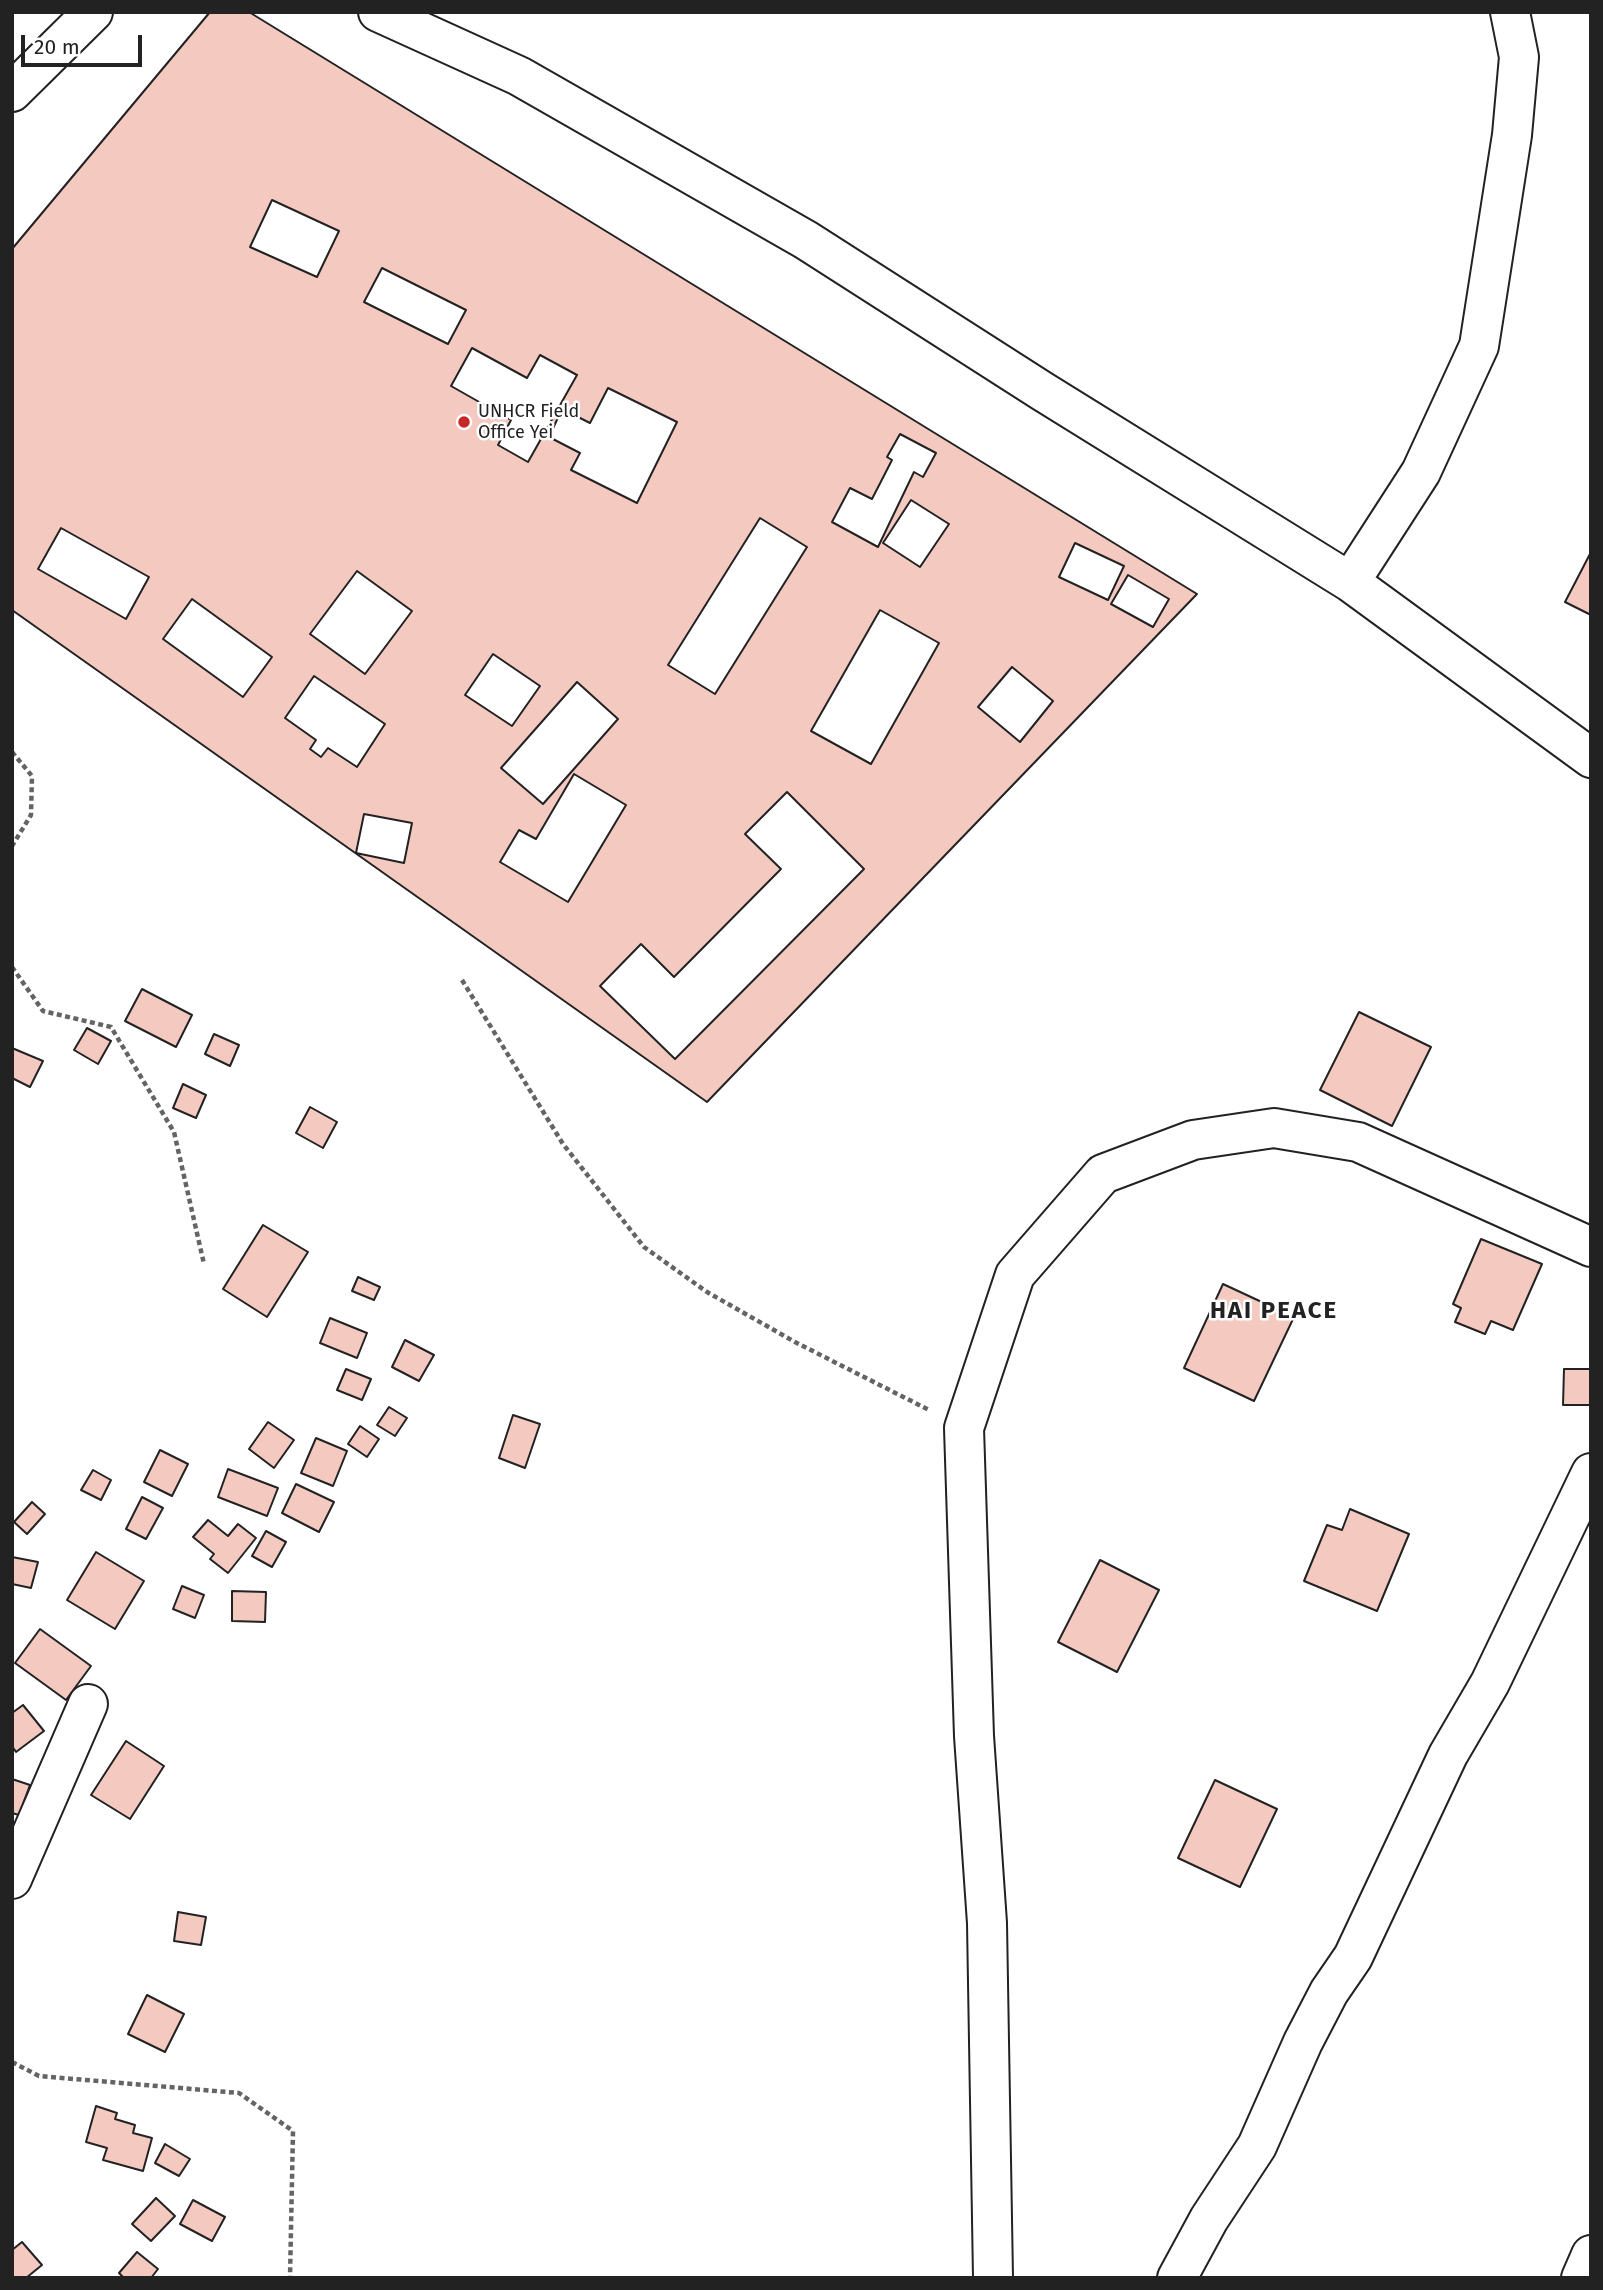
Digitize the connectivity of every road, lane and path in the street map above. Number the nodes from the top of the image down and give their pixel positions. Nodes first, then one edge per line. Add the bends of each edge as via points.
1 (93, 12) edge
2 (378, 12) edge
3 (1510, 12) edge
4 (12, 92) edge
5 (1350, 582) junction
6 (12, 752) edge
7 (1591, 758) edge
8 (12, 846) edge
9 (12, 967) edge
10 (462, 980) dead end
11 (1591, 1247) edge
12 (204, 1264) dead end
13 (964, 1428) junction
14 (1591, 1473) edge
15 (88, 1704) dead end
16 (12, 1879) edge
17 (12, 2062) edge
18 (1591, 2255) edge
19 (290, 2278) edge
20 (993, 2278) edge
21 (1177, 2278) edge
22 (1581, 2278) edge

1 - 4 street
2 - 5 street via 519,76 806,240
3 - 5 street via 1519,57 1514,122 1479,346 1421,472
5 - 7 street
6 - 8 path via 32,776 31,815
9 - 12 path via 43,1011 111,1027 174,1132
10 - 13 path via 564,1144 644,1247 707,1292 795,1342
11 - 13 street via 1358,1142 1275,1128 1193,1140 1103,1174 1016,1275
13 - 20 street via 974,1736 987,1923
14 - 21 street via 1490,1683 1448,1755 1359,1946 1303,2042 1257,2146
15 - 16 street
17 - 19 path via 39,2076 239,2093 293,2130
18 - 22 street

